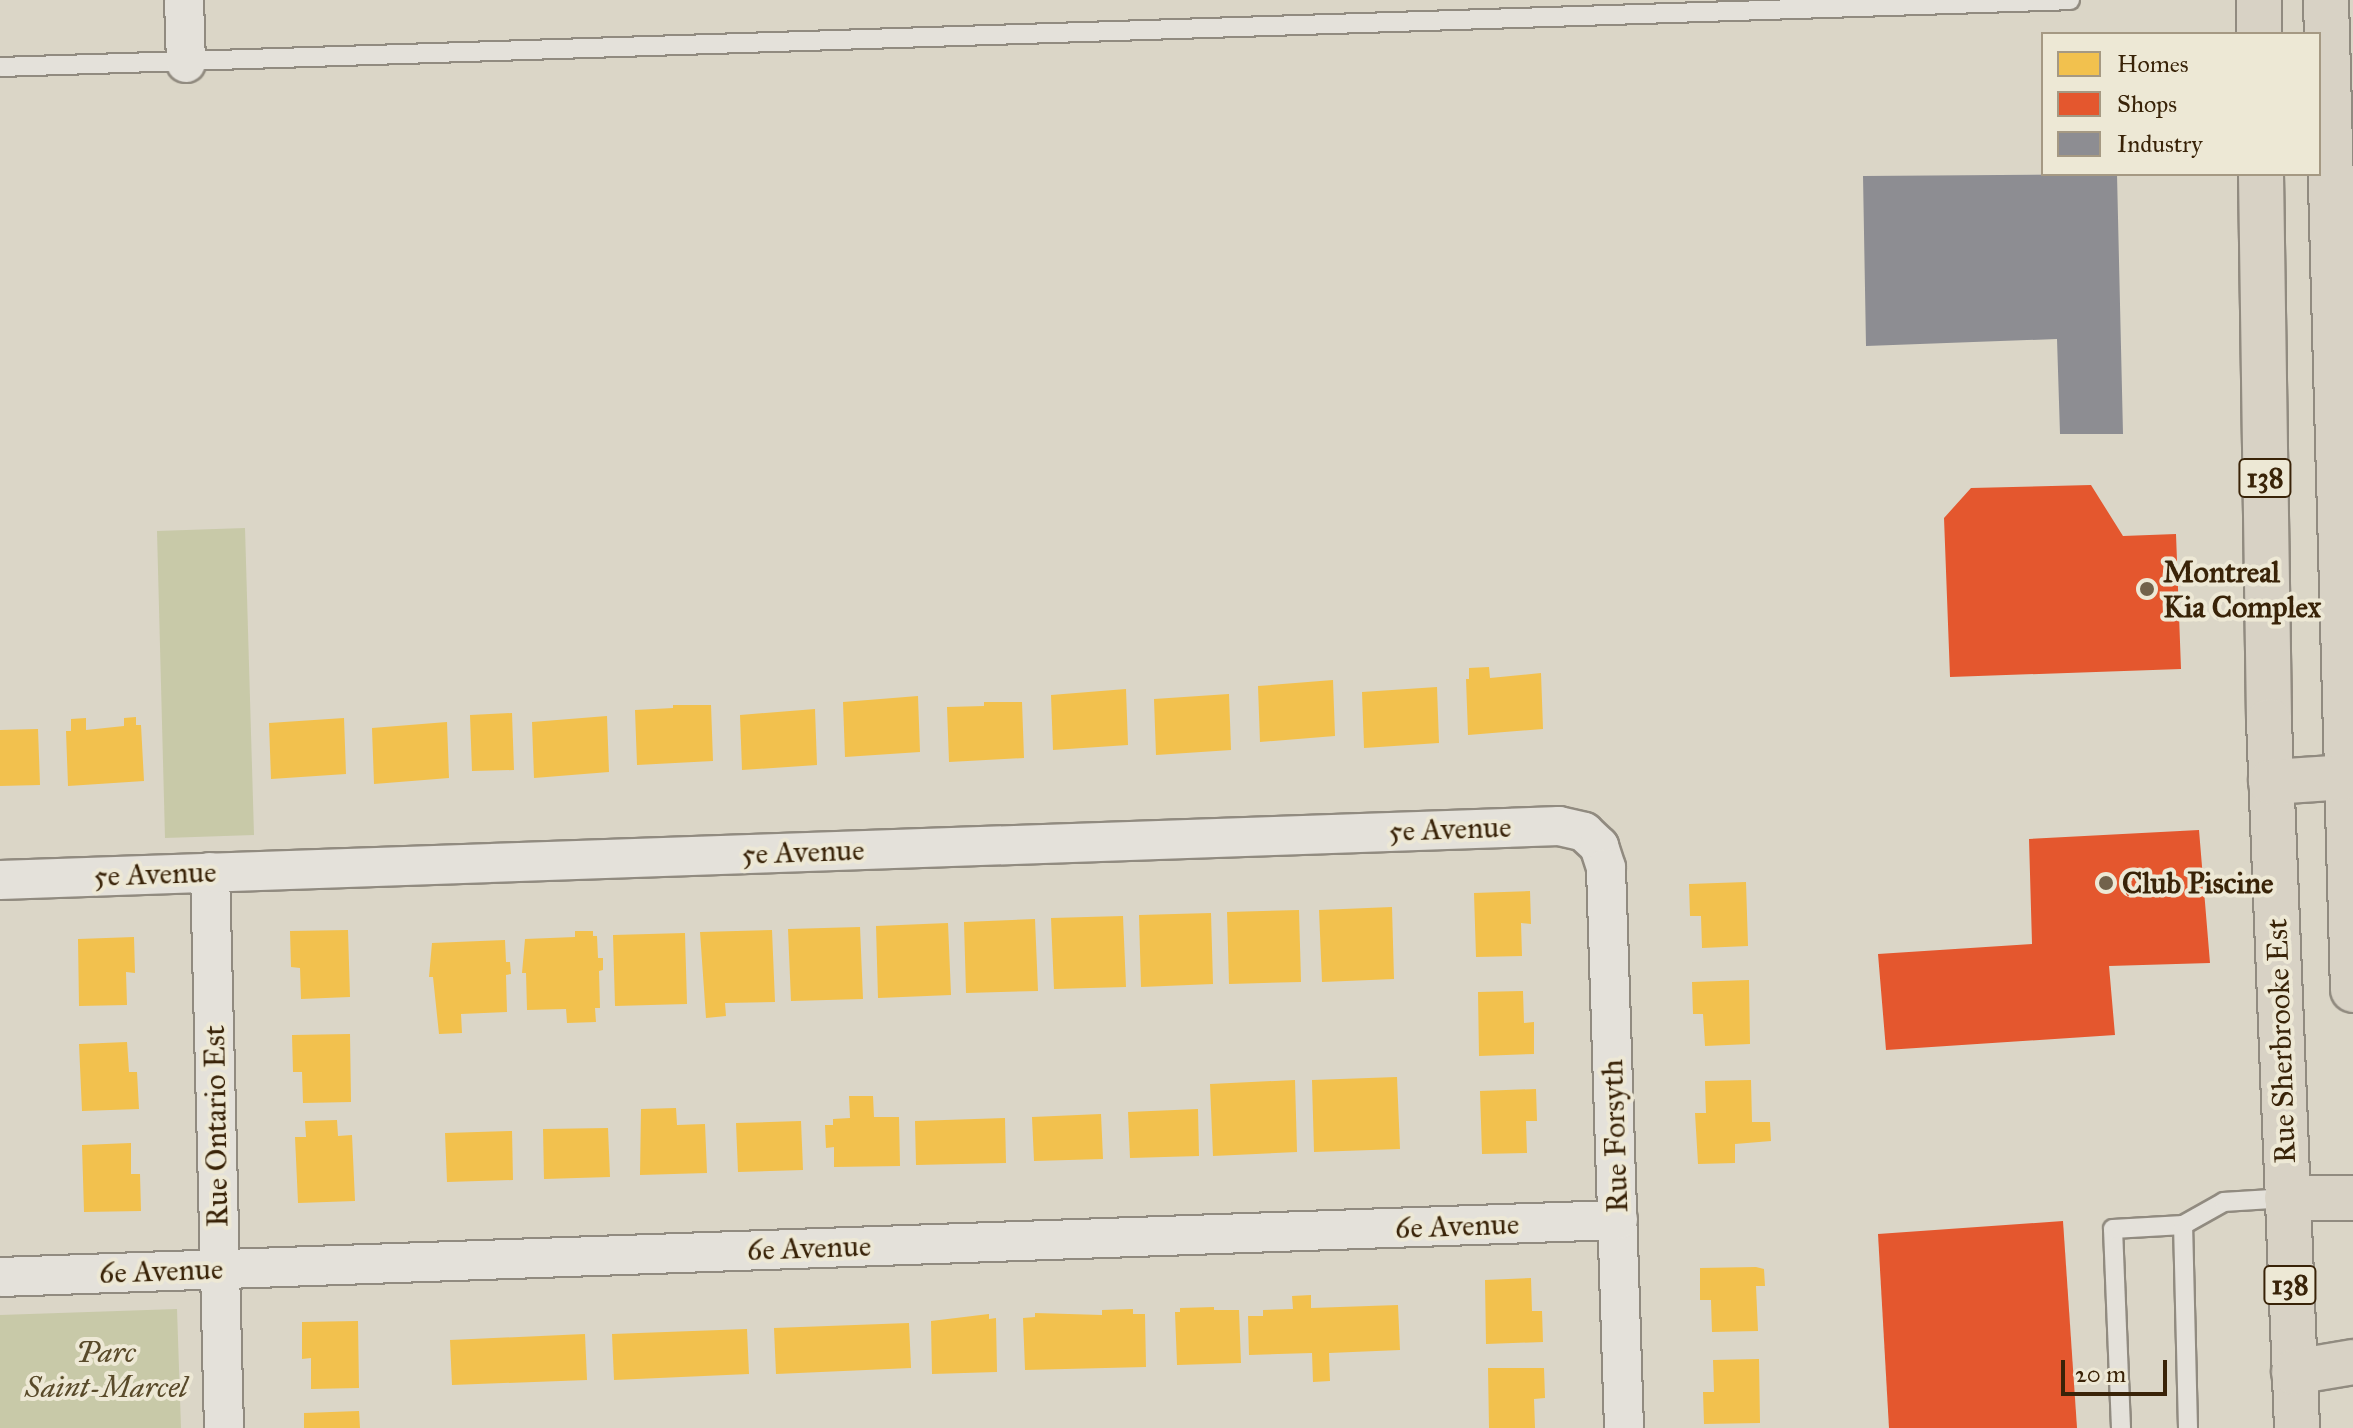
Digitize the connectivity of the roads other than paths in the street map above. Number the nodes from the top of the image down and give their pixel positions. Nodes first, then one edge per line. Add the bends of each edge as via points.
1 (184, 0) edge
2 (2070, 0) edge
3 (2259, 0) edge
4 (2326, 0) edge
5 (2259, 32) edge
6 (186, 63) junction
7 (0, 67) edge
8 (2261, 176) edge
9 (2350, 777) edge
10 (2271, 782) junction
11 (1599, 846) joint
12 (210, 872) junction
13 (0, 880) edge
14 (2353, 990) edge
15 (2287, 1198) junction
16 (2353, 1198) edge
17 (1618, 1220) junction
18 (2183, 1225) junction
19 (218, 1269) junction
20 (0, 1277) edge
21 (2353, 1362) edge
22 (2294, 1372) junction
23 (224, 1428) edge
24 (1624, 1428) edge
25 (2121, 1428) edge
26 (2188, 1428) edge
27 (2297, 1428) edge

1 - 6 street
2 - 6 lane
3 - 5 main road
4 - 9 main road
6 - 7 lane
8 - 10 main road, Rue Sherbrooke Est / 138
9 - 10 main road
9 - 14 main road
10 - 15 main road, Rue Sherbrooke Est / 138
11 - 12 street, 5e Avenue via 1584,832 1559,826
11 - 17 street, Rue Forsyth via 1606,868
12 - 13 street, 5e Avenue
12 - 19 street, Rue Ontario Est
15 - 16 main road
15 - 18 lane via 2224,1202
15 - 22 main road, Rue Sherbrooke Est / 138
17 - 19 street, 6e Avenue
17 - 24 street, Rue Forsyth
18 - 25 lane via 2113,1229
18 - 26 lane
19 - 20 street, 6e Avenue
19 - 23 street, Rue Ontario Est
21 - 22 main road
22 - 27 main road, Rue Sherbrooke Est / 138

